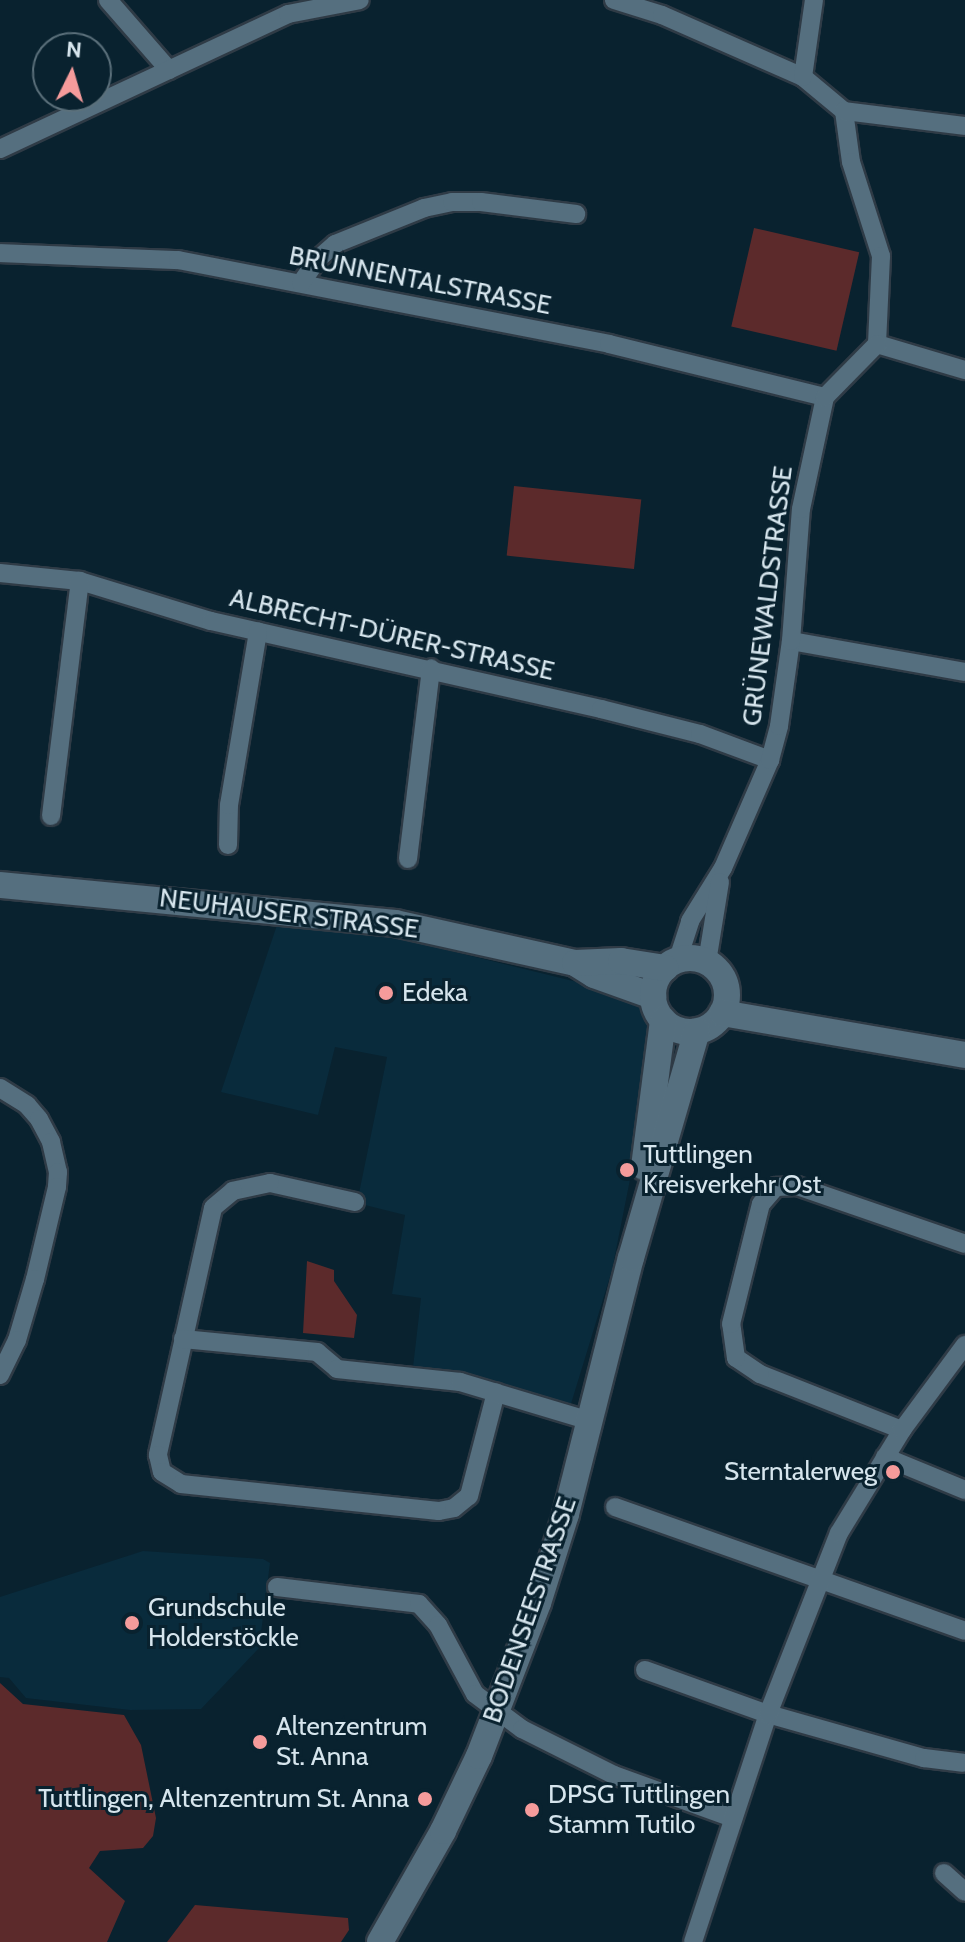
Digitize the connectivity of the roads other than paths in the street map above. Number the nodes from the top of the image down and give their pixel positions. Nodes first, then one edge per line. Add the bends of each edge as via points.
1 (108, 0) edge
2 (360, 0) edge
3 (814, 0) edge
4 (620, 1) edge
5 (169, 70) junction
6 (803, 77) junction
7 (844, 111) junction
8 (965, 126) edge
9 (0, 149) edge
10 (576, 214) dead end
11 (0, 253) edge
12 (301, 283) junction
13 (877, 344) junction
14 (965, 370) edge
15 (825, 397) junction
16 (0, 573) edge
17 (80, 581) junction
18 (258, 631) junction
19 (791, 641) junction
20 (431, 668) junction
21 (965, 672) edge
22 (770, 760) junction
23 (51, 816) dead end
24 (228, 845) dead end
25 (408, 859) dead end
26 (723, 868) junction
27 (0, 885) edge
28 (707, 962) junction
29 (672, 964) junction
30 (585, 969) junction
31 (725, 984) junction
32 (658, 1008) junction
33 (722, 1013) junction
34 (697, 1031) junction
35 (844, 1033) junction
36 (965, 1055) edge
37 (0, 1088) edge
38 (355, 1202) dead end
39 (965, 1244) edge
40 (631, 1258) junction
41 (183, 1339) junction
42 (965, 1345) edge
43 (0, 1375) edge
44 (496, 1392) junction
45 (590, 1421) junction
46 (902, 1430) junction
47 (885, 1457) junction
48 (965, 1490) edge
49 (615, 1507) dead end
50 (818, 1579) junction
51 (277, 1587) dead end
52 (965, 1631) edge
53 (645, 1670) dead end
54 (496, 1710) junction
55 (768, 1714) junction
56 (963, 1763) edge
57 (733, 1818) junction
58 (944, 1873) dead end
59 (965, 1892) edge
60 (380, 1942) edge
61 (693, 1942) edge

1 - 5 street
2 - 5 street via 288,14
3 - 6 street
4 - 6 street
5 - 9 street
6 - 7 street
7 - 8 street
7 - 13 street via 851,162 881,256
10 - 12 street via 481,202 424,208 335,244
11 - 12 street, BRUNNENTALSTRASSE via 178,260
12 - 15 street, BRUNNENTALSTRASSE via 609,344
13 - 14 street
13 - 15 street
15 - 19 street, GRÜNEWALDSTRASSE via 801,509
16 - 17 street, ALBRECHT-DÜRER-STRASSE
17 - 18 street, ALBRECHT-DÜRER-STRASSE
17 - 23 street
18 - 20 street, ALBRECHT-DÜRER-STRASSE
18 - 24 street via 229,805
19 - 21 street
19 - 22 street, GRÜNEWALDSTRASSE
20 - 22 street, ALBRECHT-DÜRER-STRASSE via 700,734
20 - 25 street
22 - 26 street, GRÜNEWALDSTRASSE
26 - 28 street, GRÜNEWALDSTRASSE
26 - 29 street, GRÜNEWALDSTRASSE via 690,921
27 - 30 street, NEUHAUSER STRASSE via 395,923
28 - 29 street via 693,958
28 - 31 street
29 - 30 street, NEUHAUSER STRASSE via 621,961
29 - 32 street via 658,976
30 - 32 street, NEUHAUSER STRASSE
31 - 33 street
31 - 35 street
32 - 34 street via 673,1027
32 - 40 street, BODENSEESTRASSE
33 - 34 street
33 - 35 street
34 - 40 street, BODENSEESTRASSE
35 - 36 street
37 - 43 street via 39,1119 58,1172 35,1279
38 - 41 street via 270,1183 233,1191 213,1208
39 - 46 street via 797,1186 776,1187 761,1204 731,1324 736,1358 760,1374
40 - 45 street, BODENSEESTRASSE
41 - 44 street via 317,1352 337,1369 460,1382
41 - 44 street via 158,1455 162,1472 181,1484 439,1511 454,1508 469,1496
42 - 46 street
44 - 45 street
45 - 54 street, BODENSEESTRASSE via 538,1603
46 - 47 street
47 - 48 street
47 - 50 street
49 - 50 street
50 - 52 street
50 - 55 street
51 - 54 street via 419,1604 438,1625 475,1694
53 - 55 street
54 - 57 street via 522,1729 614,1775
54 - 60 street, BODENSEESTRASSE via 443,1831
55 - 56 street via 924,1758
55 - 57 street
57 - 61 street
58 - 59 street

